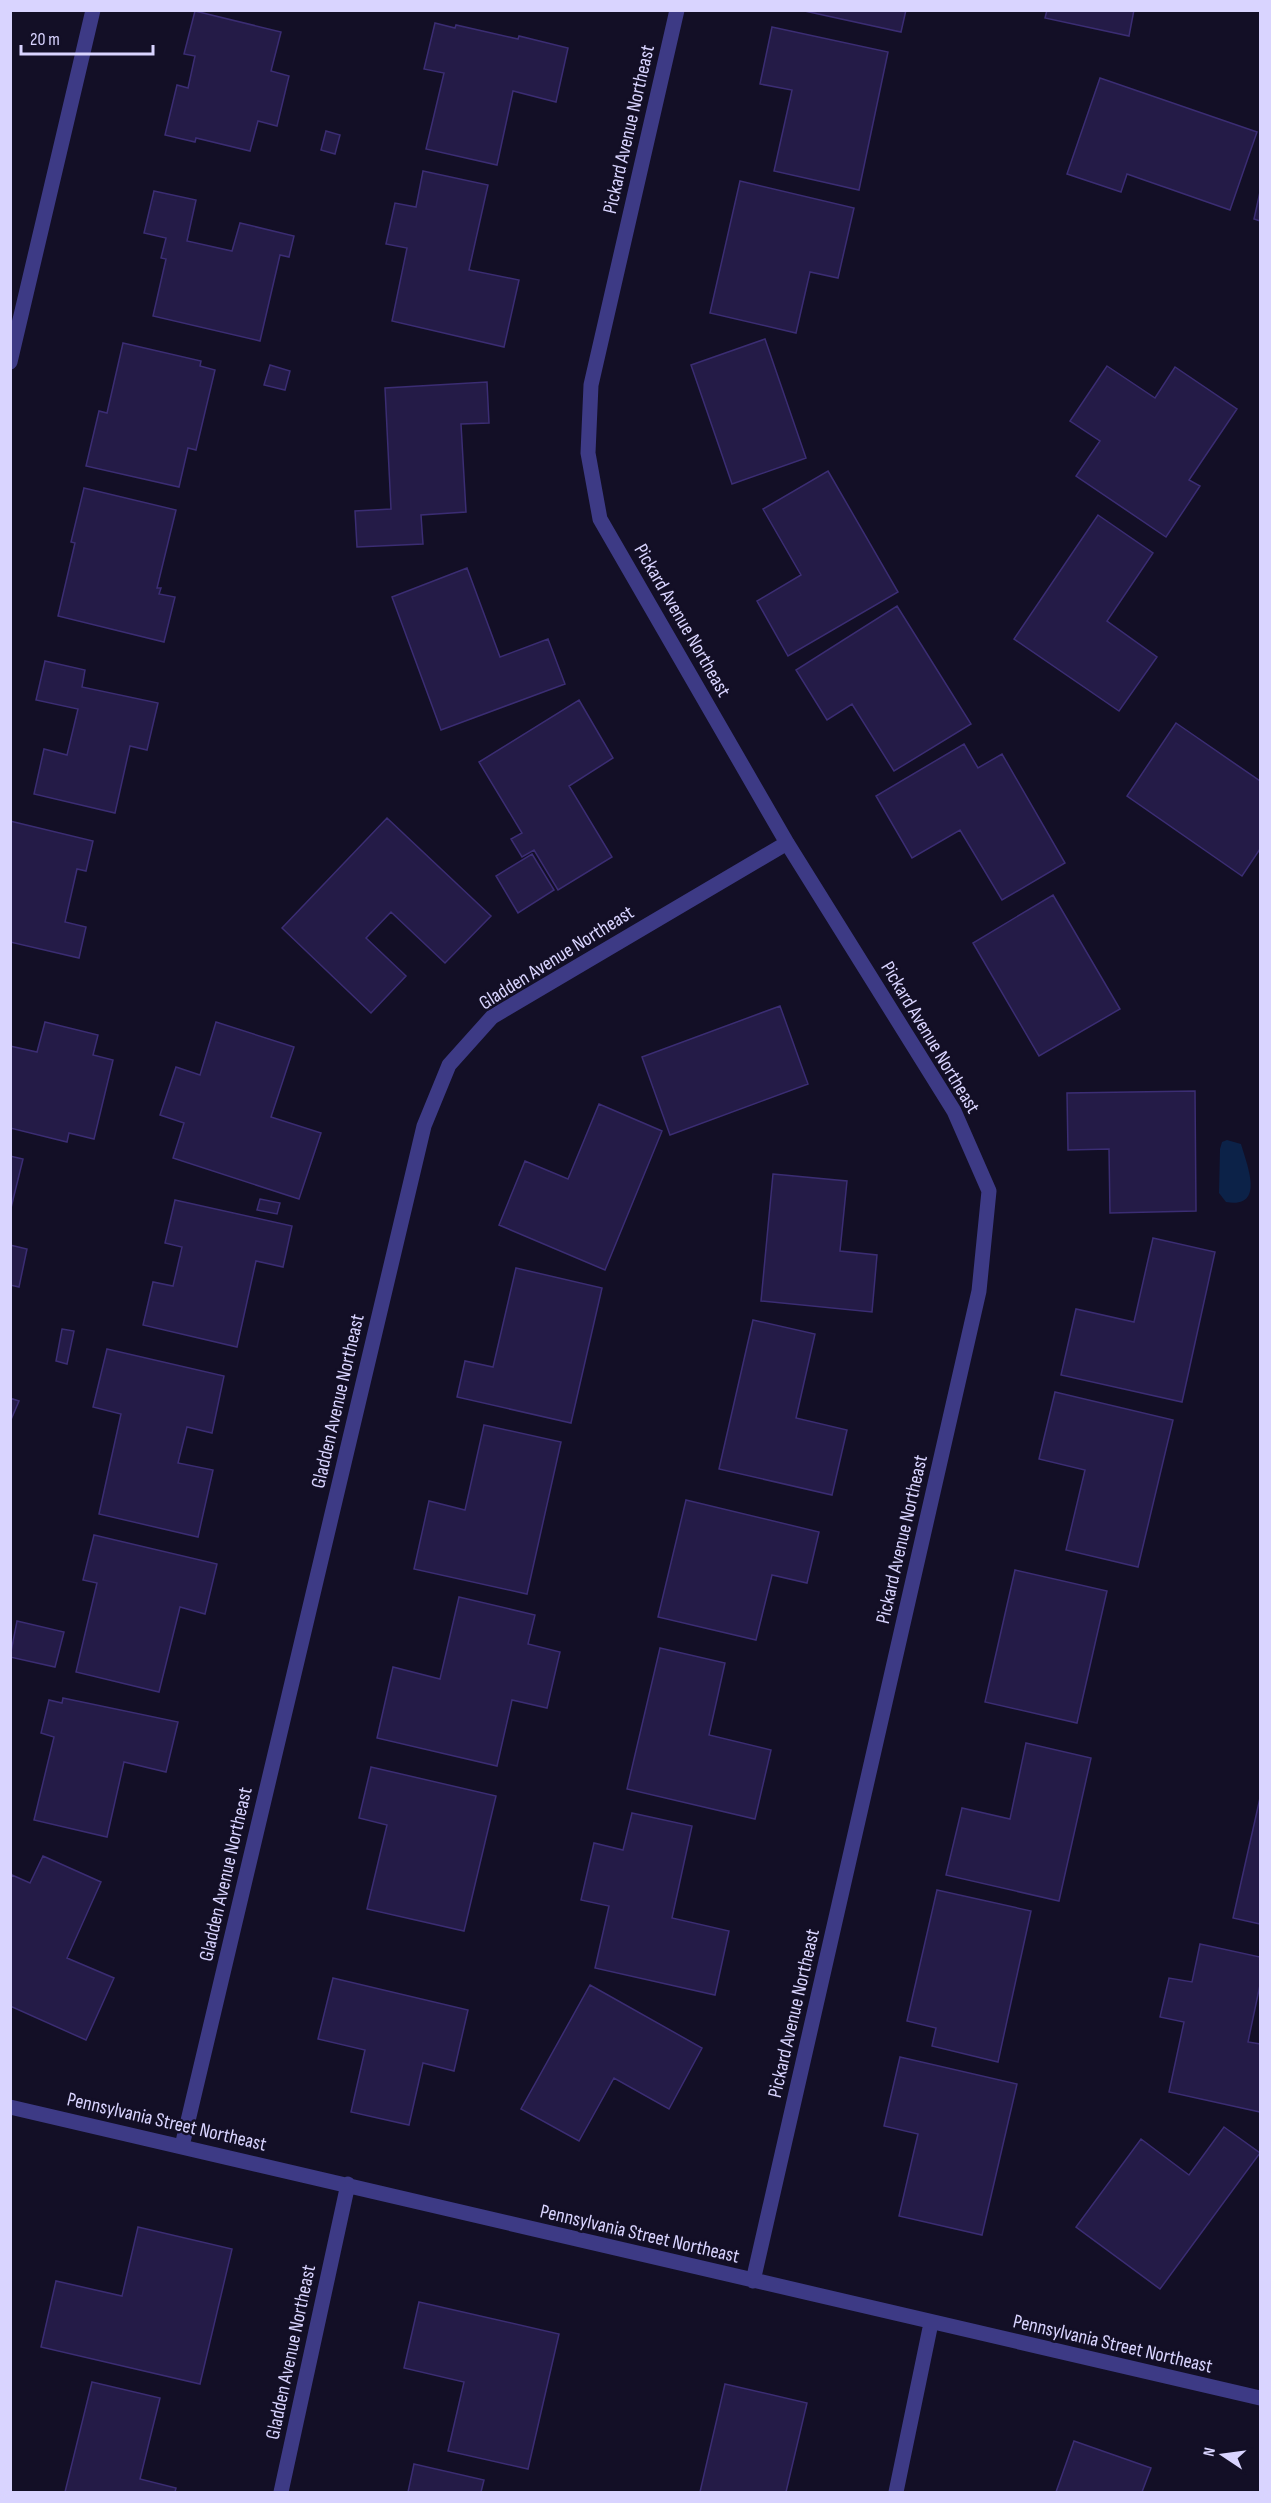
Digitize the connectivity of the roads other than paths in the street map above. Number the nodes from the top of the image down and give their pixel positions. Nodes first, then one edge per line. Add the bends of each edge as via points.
1 (93, 10) edge
2 (677, 10) edge
3 (10, 362) edge
4 (787, 843) junction
5 (10, 2106) edge
6 (182, 2146) junction
7 (348, 2184) junction
8 (753, 2281) junction
9 (931, 2324) junction
10 (1260, 2398) edge
11 (281, 2493) edge
12 (896, 2493) edge

1 - 3 street
2 - 4 street, Pickard Avenue Northeast via 591,385 588,453 600,519
4 - 6 street, Gladden Avenue Northeast via 492,1017 449,1065 424,1126
4 - 8 street, Pickard Avenue Northeast via 954,1111 989,1191 979,1291
5 - 6 street, Pennsylvania Street Northeast
6 - 7 street, Pennsylvania Street Northeast
7 - 8 street, Pennsylvania Street Northeast
7 - 11 street, Gladden Avenue Northeast
8 - 9 street, Pennsylvania Street Northeast
9 - 10 street, Pennsylvania Street Northeast
9 - 12 street

